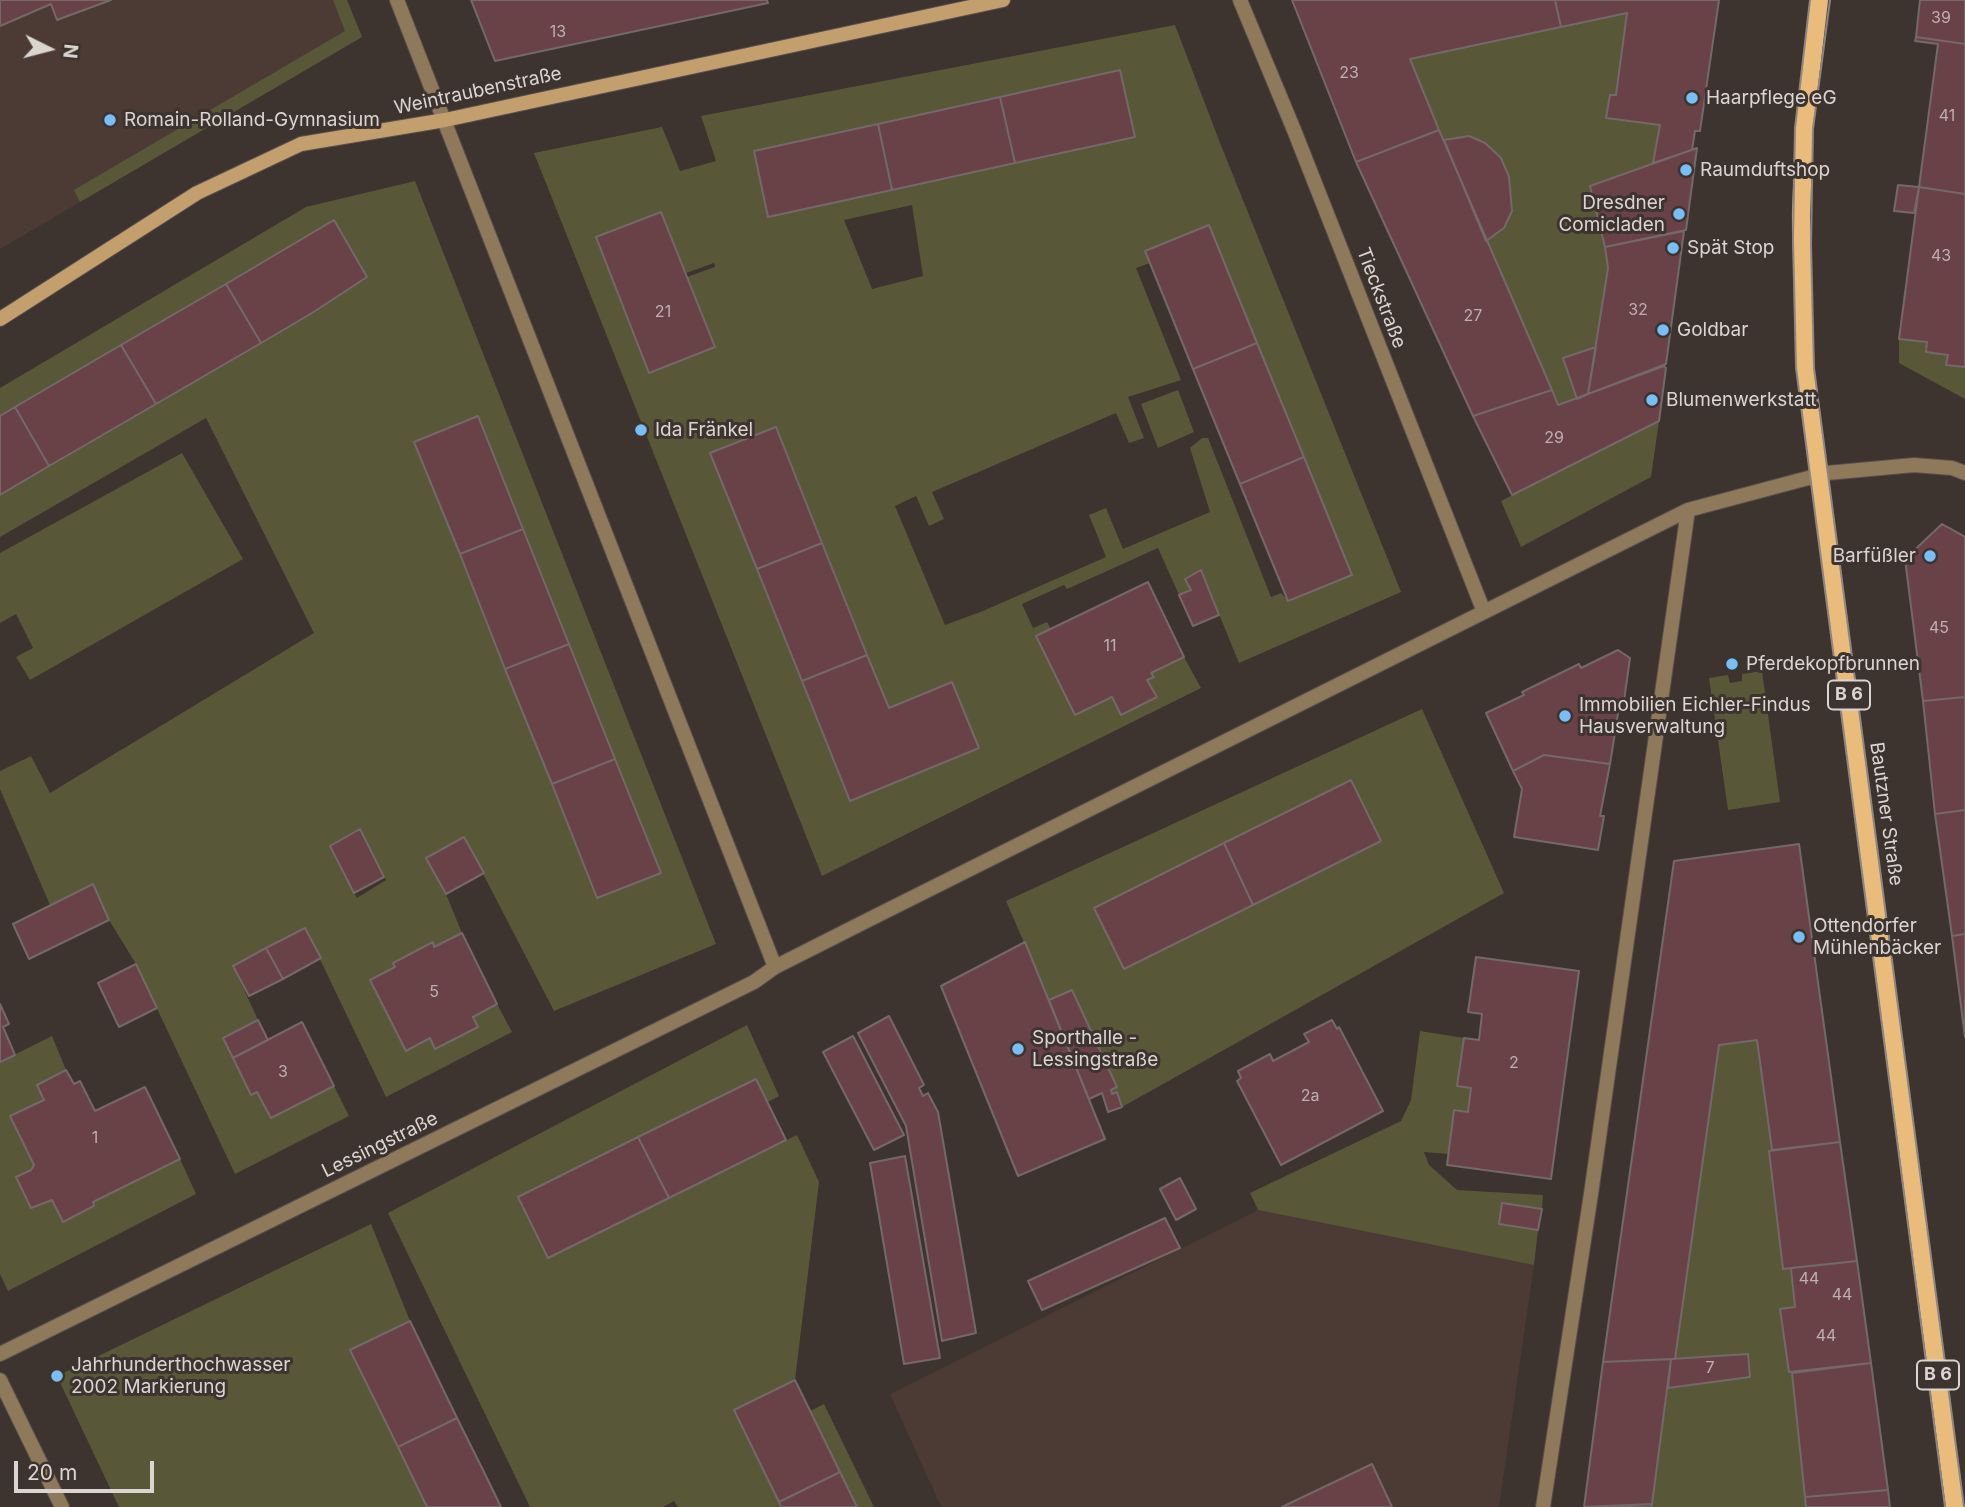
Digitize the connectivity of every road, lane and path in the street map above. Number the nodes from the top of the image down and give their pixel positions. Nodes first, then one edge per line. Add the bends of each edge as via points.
1 (397, 0) edge
2 (1003, 0) edge
3 (1240, 0) edge
4 (1819, 0) edge
5 (445, 120) junction
6 (0, 319) edge
7 (1965, 472) edge
8 (1819, 474) junction
9 (1688, 510) junction
10 (1484, 612) junction
11 (775, 967) junction
12 (0, 1354) edge
13 (0, 1380) edge
14 (62, 1507) edge
15 (1543, 1507) edge
16 (1955, 1507) edge

1 - 5 street
2 - 5 street, Weintraubenstraße
3 - 10 street, Tieckstraße
4 - 8 main road, Bautzner Straße / B 6 via 1804,128 1801,217 1805,368
5 - 6 street, Weintraubenstraße via 301,144 197,193
5 - 11 street
7 - 8 street via 1914,465
8 - 9 street
8 - 16 main road, Bautzner Straße / B 6
9 - 10 street, Lessingstraße
9 - 15 street
10 - 11 street, Lessingstraße
11 - 12 street, Lessingstraße via 754,982
13 - 14 street

